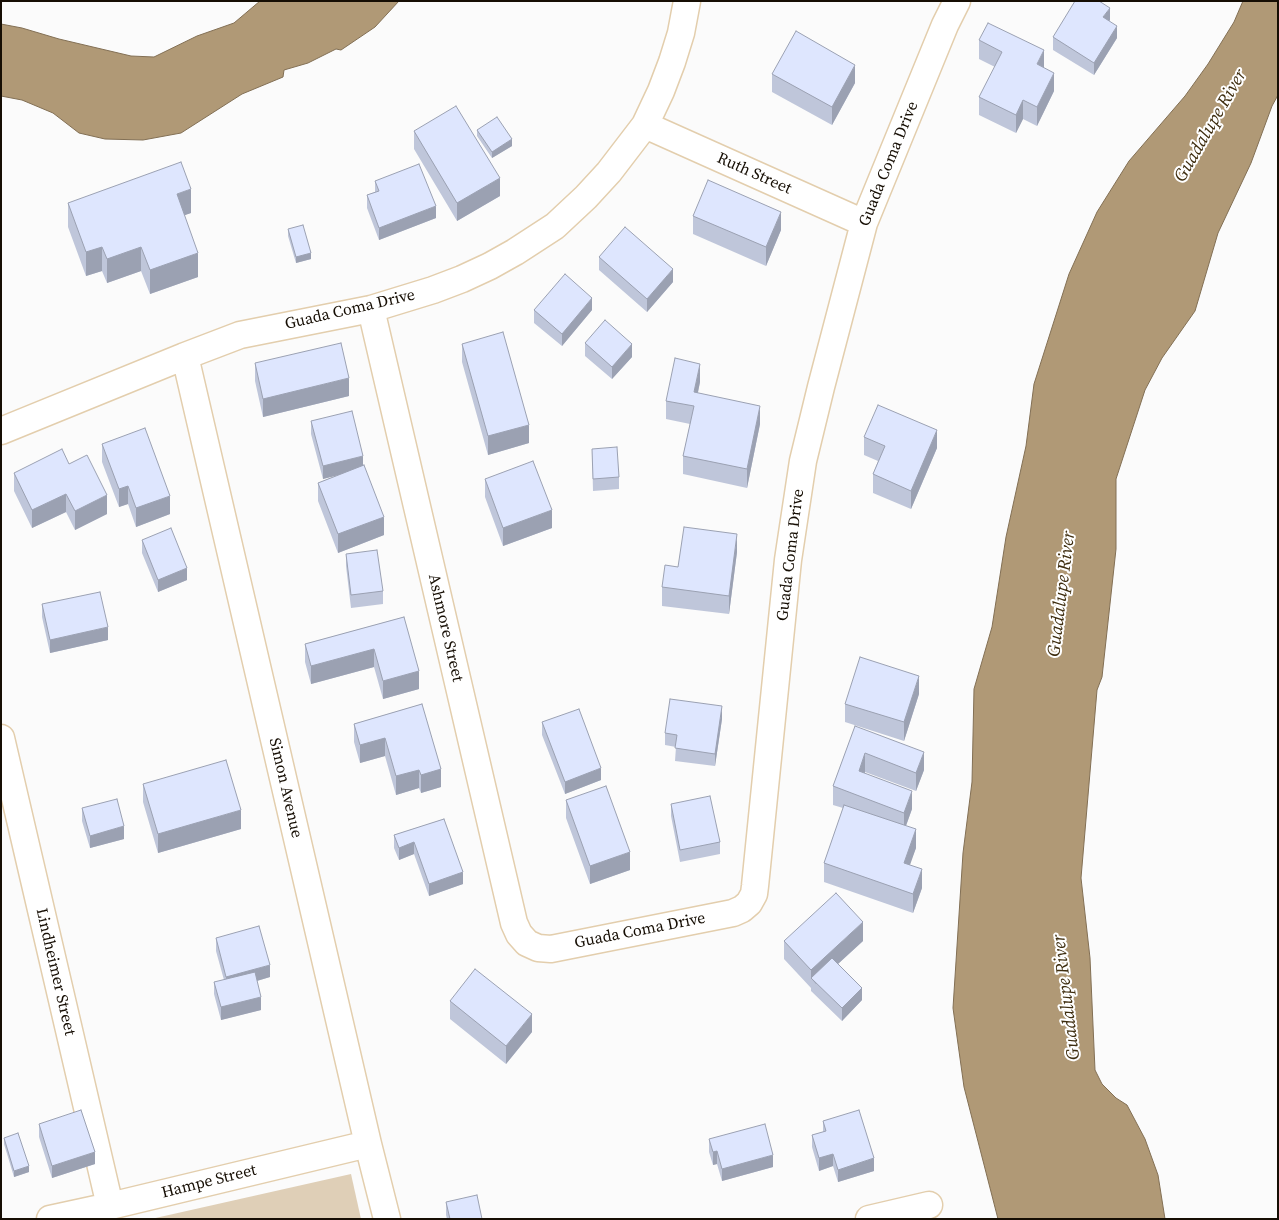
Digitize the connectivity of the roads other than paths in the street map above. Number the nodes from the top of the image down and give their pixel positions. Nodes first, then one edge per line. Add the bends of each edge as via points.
1 (687, 1) edge
2 (957, 1) edge
3 (645, 125) junction
4 (864, 223) junction
5 (371, 309) junction
6 (185, 356) junction
7 (1, 431) edge
8 (1, 738) edge
9 (527, 943) joint
10 (368, 1144) junction
11 (110, 1206) junction
12 (929, 1206) dead end
13 (58, 1218) edge
14 (387, 1219) edge
15 (869, 1219) edge

1 - 3 street, Guada Coma Drive via 672,62
2 - 4 street, Guada Coma Drive
3 - 4 street, Ruth Street
3 - 5 street, Guada Coma Drive via 610,172 555,226 506,257 462,279
4 - 9 street, Guada Coma Drive via 802,471 788,560 754,894 749,903 733,913 551,949
5 - 6 street, Guada Coma Drive via 240,335
5 - 9 street, Ashmore Street via 514,923
6 - 7 street, Guada Coma Drive
6 - 10 street, Simon Avenue
8 - 11 street, Lindheimer Street
10 - 11 street, Hampe Street
10 - 14 street, Simon Avenue
11 - 13 street, Hampe Street
12 - 15 street

